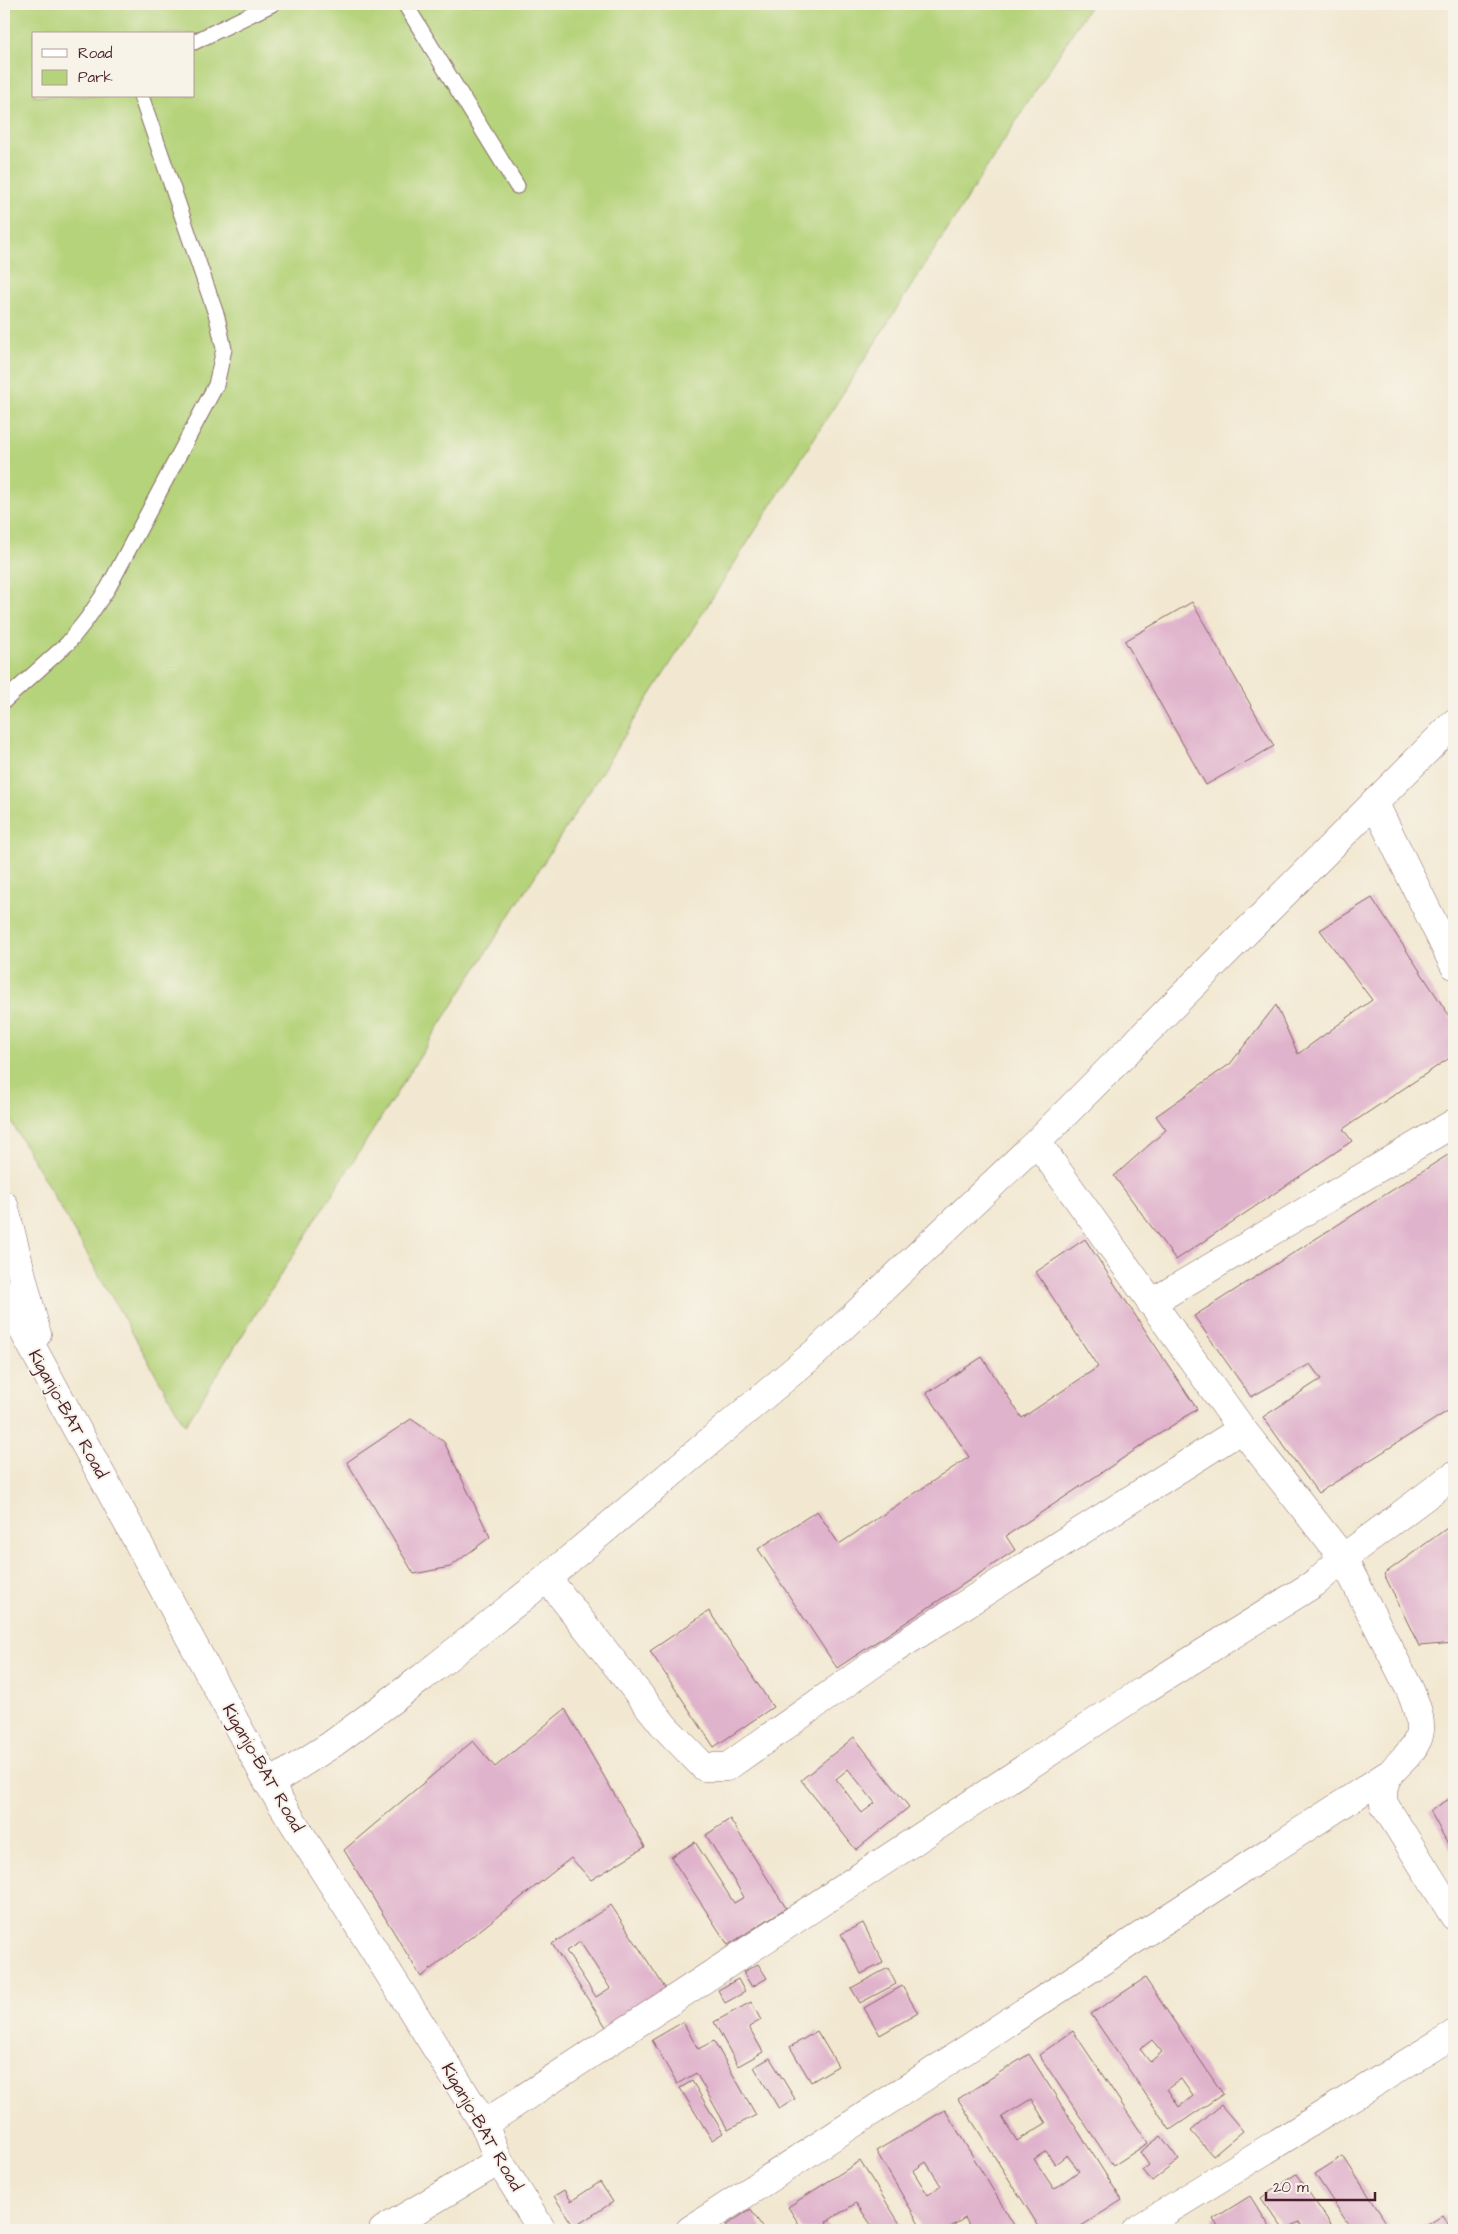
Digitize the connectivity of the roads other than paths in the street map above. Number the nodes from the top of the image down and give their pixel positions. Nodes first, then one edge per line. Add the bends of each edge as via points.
1 (272, 4) edge
2 (405, 4) edge
3 (195, 42) edge
4 (142, 98) edge
5 (517, 186) dead end
6 (4, 700) edge
7 (1454, 723) edge
8 (1374, 802) junction
9 (1454, 965) edge
10 (1454, 1123) edge
11 (1037, 1142) junction
12 (4, 1205) edge
13 (4, 1295) edge
14 (1152, 1303) junction
15 (48, 1376) junction
16 (1242, 1430) junction
17 (1454, 1476) edge
18 (1343, 1558) junction
19 (547, 1578) junction
20 (1387, 1776) junction
21 (269, 1784) junction
22 (1454, 1916) edge
23 (1454, 2034) edge
24 (484, 2124) junction
25 (499, 2161) junction
26 (383, 2230) edge
27 (542, 2230) edge
28 (690, 2230) edge
29 (1136, 2230) edge

1 - 3 lane
2 - 5 lane
4 - 6 lane via 217,317 224,349 216,385 108,588 88,619 68,643
7 - 8 street
8 - 9 street
8 - 11 street
10 - 14 street
11 - 14 street
11 - 19 street via 816,1352
12 - 15 street
13 - 15 street, Kiganjo-BAT Road
14 - 16 street
15 - 21 street, Kiganjo-BAT Road
16 - 18 street
16 - 19 street via 890,1652 727,1767 704,1766 665,1726
17 - 18 street
18 - 20 street via 1419,1711 1419,1738
18 - 24 street via 1316,1583 1144,1690
19 - 21 street via 408,1689 331,1746
20 - 22 street via 1382,1792 1384,1804
20 - 28 street
21 - 24 street, Kiganjo-BAT Road
23 - 29 street
24 - 25 street, Kiganjo-BAT Road
25 - 26 street
25 - 27 street, Kiganjo-BAT Road

